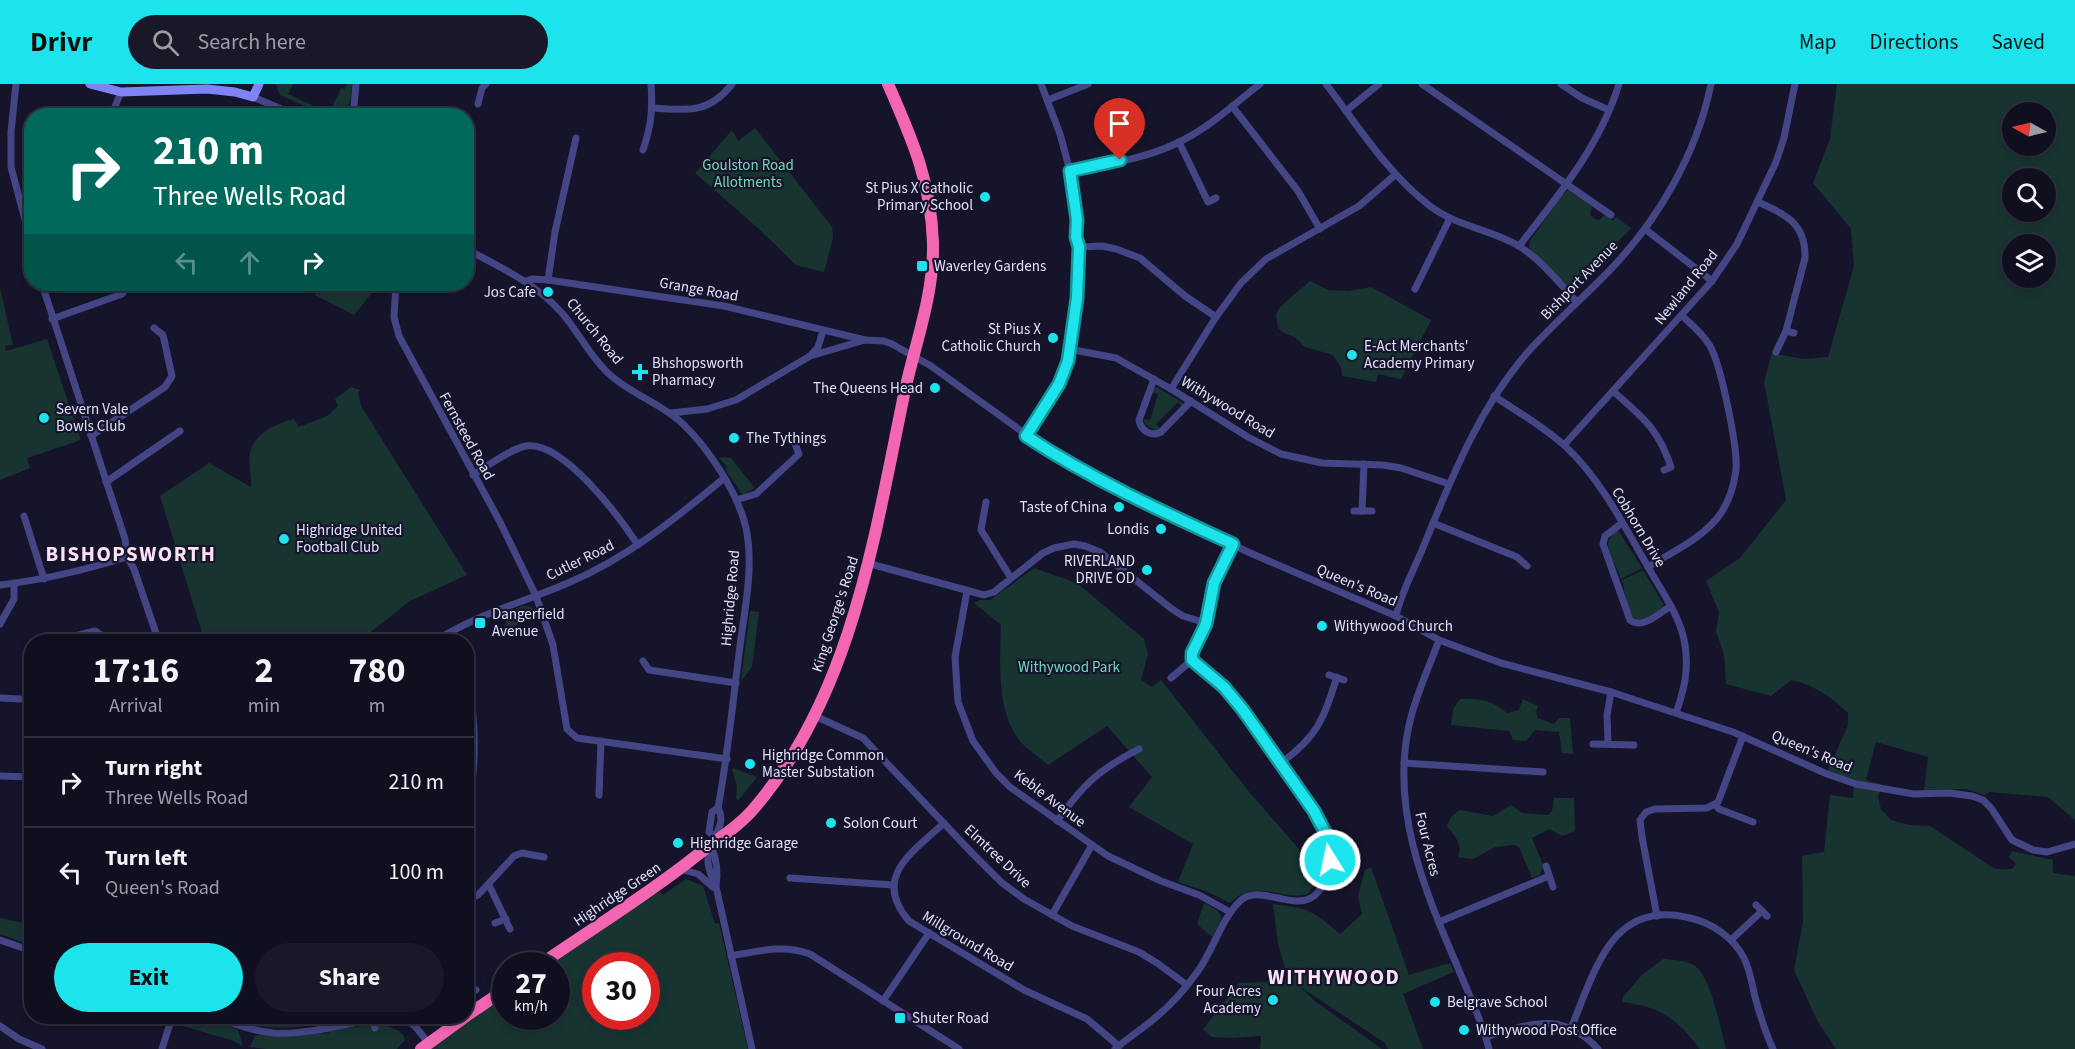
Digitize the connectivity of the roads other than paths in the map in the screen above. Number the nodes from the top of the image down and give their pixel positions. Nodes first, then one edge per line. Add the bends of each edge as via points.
1 (16, 84) edge
2 (90, 84) edge
3 (259, 84) edge
4 (356, 84) edge
5 (486, 84) edge
6 (651, 84) edge
7 (732, 84) edge
8 (888, 84) edge
9 (1041, 84) edge
10 (1088, 84) edge
11 (1260, 84) edge
12 (1326, 84) edge
13 (1379, 84) edge
14 (1422, 84) edge
15 (1561, 84) edge
16 (1619, 84) edge
17 (1711, 84) edge
18 (1795, 84) edge
19 (122, 92) junction
20 (254, 97) junction
21 (1048, 100) junction
22 (478, 104) dead end
23 (1232, 106) junction
24 (115, 108) edge
25 (276, 108) edge
26 (353, 108) edge
27 (653, 108) junction
28 (1609, 110) junction
29 (1346, 111) junction
30 (576, 138) dead end
31 (1179, 142) junction
32 (643, 150) dead end
33 (1070, 171) junction
34 (1395, 175) junction
35 (1567, 184) junction
36 (1216, 198) dead end
37 (1758, 202) junction
38 (24, 214) edge
39 (1611, 215) dead end
40 (1450, 218) junction
41 (1320, 229) junction
42 (1645, 229) junction
43 (1520, 246) junction
44 (1079, 247) junction
45 (474, 253) edge
46 (548, 280) junction
47 (526, 281) junction
48 (1712, 281) junction
49 (1415, 289) dead end
50 (44, 291) edge
51 (124, 291) edge
52 (396, 291) edge
53 (1577, 302) junction
54 (1682, 316) junction
55 (1216, 317) junction
56 (52, 319) junction
57 (154, 328) dead end
58 (823, 331) junction
59 (1785, 331) junction
60 (1794, 333) dead end
61 (865, 340) junction
62 (1069, 349) junction
63 (1776, 352) dead end
64 (914, 355) junction
65 (810, 356) junction
66 (1154, 379) junction
67 (1171, 389) junction
68 (1613, 391) junction
69 (1494, 396) junction
70 (1191, 401) junction
71 (670, 413) junction
72 (180, 431) dead end
73 (91, 436) junction
74 (1026, 436) junction
75 (794, 441) dead end
76 (1564, 445) junction
77 (1364, 465) junction
78 (1680, 465) dead end
79 (473, 475) junction
80 (723, 479) junction
81 (106, 482) junction
82 (1449, 484) junction
83 (736, 500) junction
84 (986, 502) dead end
85 (1354, 511) dead end
86 (1362, 511) junction
87 (1372, 511) dead end
88 (24, 516) dead end
89 (1433, 523) junction
90 (1622, 523) junction
91 (1233, 544) junction
92 (638, 545) junction
93 (127, 557) junction
94 (867, 563) junction
95 (1527, 566) dead end
96 (1648, 567) junction
97 (1011, 578) junction
98 (44, 579) junction
99 (14, 583) junction
100 (0, 585) edge
101 (967, 591) junction
102 (536, 596) junction
103 (1671, 606) junction
104 (1396, 616) junction
105 (0, 624) edge
106 (1206, 624) junction
107 (156, 634) edge
108 (457, 634) edge
109 (1439, 640) junction
110 (1192, 660) junction
111 (643, 661) dead end
112 (1337, 677) dead end
113 (1171, 678) dead end
114 (735, 683) junction
115 (1611, 692) junction
116 (0, 698) edge
117 (21, 699) dead end
118 (1676, 713) junction
119 (815, 716) junction
120 (1743, 736) junction
121 (601, 741) junction
122 (1608, 743) junction
123 (1593, 744) dead end
124 (1634, 745) dead end
125 (1139, 749) dead end
126 (727, 759) junction
127 (1281, 763) junction
128 (1404, 763) junction
129 (1543, 772) dead end
130 (0, 776) edge
131 (24, 777) edge
132 (599, 795) dead end
133 (1715, 805) junction
134 (1057, 821) junction
135 (1753, 822) dead end
136 (944, 823) junction
137 (713, 841) junction
138 (2075, 844) edge
139 (1092, 845) junction
140 (544, 856) dead end
141 (1546, 866) dead end
142 (680, 869) junction
143 (1549, 876) junction
144 (790, 878) dead end
145 (489, 885) junction
146 (893, 885) junction
147 (1553, 887) dead end
148 (716, 889) junction
149 (474, 897) edge
150 (1762, 911) dead end
151 (1230, 912) junction
152 (1052, 915) junction
153 (1657, 916) junction
154 (506, 919) junction
155 (1439, 922) junction
156 (495, 923) dead end
157 (510, 929) dead end
158 (929, 933) junction
159 (0, 940) edge
160 (1731, 940) junction
161 (24, 948) edge
162 (558, 952) edge
163 (731, 956) junction
164 (1187, 985) junction
165 (492, 999) edge
166 (884, 1001) junction
167 (474, 1011) edge
168 (170, 1024) edge
169 (236, 1024) edge
170 (338, 1024) edge
171 (371, 1024) edge
172 (412, 1024) edge
173 (456, 1024) edge
174 (0, 1026) edge
175 (375, 1028) dead end
176 (1570, 1028) junction
177 (1486, 1037) junction
178 (425, 1046) edge
179 (1117, 1047) edge
180 (42, 1049) edge
181 (162, 1049) edge
182 (752, 1049) edge
183 (959, 1049) edge
184 (1489, 1049) edge
185 (1598, 1049) edge
186 (1773, 1049) edge

1 - 38 street via 12,167
2 - 19 street
3 - 20 street
4 - 26 street
5 - 22 street
6 - 27 street
7 - 27 street via 717,100 703,107
8 - 64 highway, King George's Road via 921,162 932,220 931,280
9 - 21 street
10 - 21 street
11 - 23 street
12 - 29 street
13 - 29 street
14 - 35 street
15 - 28 street
16 - 28 street
17 - 42 street, Bishport Avenue via 1685,160
18 - 37 street, Newland Road via 1784,138
19 - 20 street via 207,89
19 - 24 street
20 - 25 street
21 - 33 street
23 - 31 street
23 - 41 street via 1298,190
27 - 32 street
28 - 35 street
29 - 34 street
30 - 46 street
31 - 33 street via 1158,151
31 - 36 street via 1205,203
33 - 44 street
34 - 40 street via 1431,207
34 - 41 street via 1359,206
35 - 39 street
35 - 43 street
37 - 48 street, Newland Road
37 - 59 street via 1794,222 1805,248
40 - 43 street
40 - 49 street
41 - 55 street via 1266,259 1238,286
42 - 48 street
42 - 53 street, Bishport Avenue
43 - 53 street
44 - 55 street via 1101,246 1140,258
44 - 62 street
45 - 47 street, Church Road
46 - 47 street, Grange Road
46 - 58 street, Grange Road via 724,306
47 - 71 street, Church Road via 562,313 609,374
48 - 54 street, Newland Road
50 - 56 street
51 - 56 street
52 - 79 street, Fernsteed Road via 394,317 399,336
53 - 69 street, Bishport Avenue via 1528,352
54 - 68 street, Newland Road
54 - 96 street via 1699,331 1717,360 1736,470 1728,501 1711,525
55 - 67 street
56 - 73 street
57 - 73 street via 163,334 172,376 165,387
58 - 61 street, Grange Road
58 - 65 street
59 - 60 street
59 - 63 street
61 - 64 street, Queen's Road via 884,341
61 - 65 street, Queen's Road
62 - 66 street, Withywood Road via 1116,358
62 - 74 street via 1065,372
64 - 74 street, Queen's Road
64 - 94 highway, King George's Road
65 - 71 street, Queen's Road via 736,400 707,409
66 - 67 street, Withywood Road
66 - 70 street via 1139,420 1149,434 1161,432
67 - 70 street, Withywood Road
68 - 76 street, Newland Road
68 - 78 street via 1658,435 1668,469
69 - 76 street, Cobhorn Drive
69 - 82 street, Bishport Avenue
70 - 77 street, Withywood Road via 1281,454 1322,463
71 - 80 street, Highridge Road via 684,424
72 - 81 street
73 - 81 street
74 - 91 street, Queen's Road via 1105,483
75 - 83 street via 799,454 756,494
76 - 90 street, Cobhorn Drive via 1591,474
77 - 82 street, Withywood Road via 1401,468
77 - 86 street
79 - 92 street via 526,446 553,452 584,479
79 - 102 street, Fernsteed Road
80 - 83 street, Highridge Road
80 - 92 street, Cutler Road
81 - 93 street
82 - 89 street, Bishport Avenue
83 - 114 street, Highridge Road via 750,560
84 - 97 street via 981,530
85 - 86 street
86 - 87 street
88 - 98 street
89 - 95 street via 1517,557
89 - 104 street, Bishport Avenue
90 - 96 street, Cobhorn Drive
90 - 103 street via 1605,536 1603,544 1630,620 1643,623
91 - 104 street, Queen's Road
91 - 106 street via 1214,583
92 - 102 street, Cutler Road via 599,569
93 - 98 street
93 - 107 street
94 - 101 street
94 - 119 highway, King George's Road via 841,651
96 - 103 street, Cobhorn Drive
97 - 101 street via 984,595
97 - 106 street via 1054,548 1085,546 1100,552 1172,609
98 - 99 street
99 - 100 street
99 - 105 street via 14,599
101 - 134 street, Keble Avenue via 955,657 956,686 964,721 996,773
102 - 108 street, Cutler Road
102 - 121 street, Fernsteed Road via 553,645 567,729 577,738
103 - 118 street, Cobhorn Drive via 1680,626 1686,658 1684,689
104 - 109 street, Queen's Road
106 - 110 street
109 - 115 street, Queen's Road via 1501,663
109 - 128 street, Four Acres via 1411,718
110 - 113 street
110 - 127 street via 1224,687
111 - 114 street via 649,670
112 - 127 street via 1315,732
114 - 126 street, Highridge Road
115 - 118 street, Queen's Road
115 - 122 street
116 - 117 street
118 - 120 street, Queen's Road
119 - 136 street, Elmtree Drive via 862,738
119 - 137 highway, King George's Road via 755,808
120 - 133 street
120 - 138 street, Queen's Road via 1856,784 1914,794 1963,794 1983,800 2012,840 2022,846 2047,852
121 - 126 street, Fernsteed Road
121 - 132 street
122 - 123 street
122 - 124 street
125 - 134 street via 1110,764 1088,782
126 - 137 street, Highridge Road via 718,808 712,812 709,832
127 - 151 street via 1327,836 1330,860 1321,888 1314,896 1300,901 1247,896
128 - 129 street
128 - 155 street, Four Acres via 1410,841
130 - 131 street
133 - 135 street
133 - 153 street via 1655,808 1643,815 1640,827
134 - 139 street, Keble Avenue
136 - 146 street via 901,864
136 - 152 street, Elmtree Drive via 1001,882
137 - 142 highway, Highridge Green
137 - 148 street, Highridge Road
139 - 151 street, Keble Avenue via 1129,867
139 - 152 street
140 - 145 street via 514,855
141 - 143 street
142 - 148 street via 698,874
142 - 162 highway, Highridge Green
143 - 147 street
143 - 155 street
144 - 146 street
145 - 149 street
145 - 154 street
146 - 158 street, Millground Road via 902,913
148 - 163 street, Highridge Road
150 - 160 street
151 - 164 street via 1207,958
152 - 164 street, Elmtree Drive via 1139,952
153 - 160 street via 1694,919
153 - 176 street via 1621,931 1607,946
154 - 156 street
154 - 157 street
155 - 177 street, Four Acres
158 - 166 street
158 - 179 street, Millground Road via 1024,990 1087,1019
159 - 161 street
160 - 186 street via 1747,965
163 - 166 street via 782,948 803,951
163 - 182 street, Highridge Road
164 - 179 street via 1157,1016
165 - 167 highway
166 - 183 street
168 - 181 street
169 - 170 street via 274,1033
171 - 175 street
172 - 178 street
173 - 178 highway
174 - 180 street
176 - 177 street via 1535,1023
176 - 185 street
177 - 184 street, Four Acres

